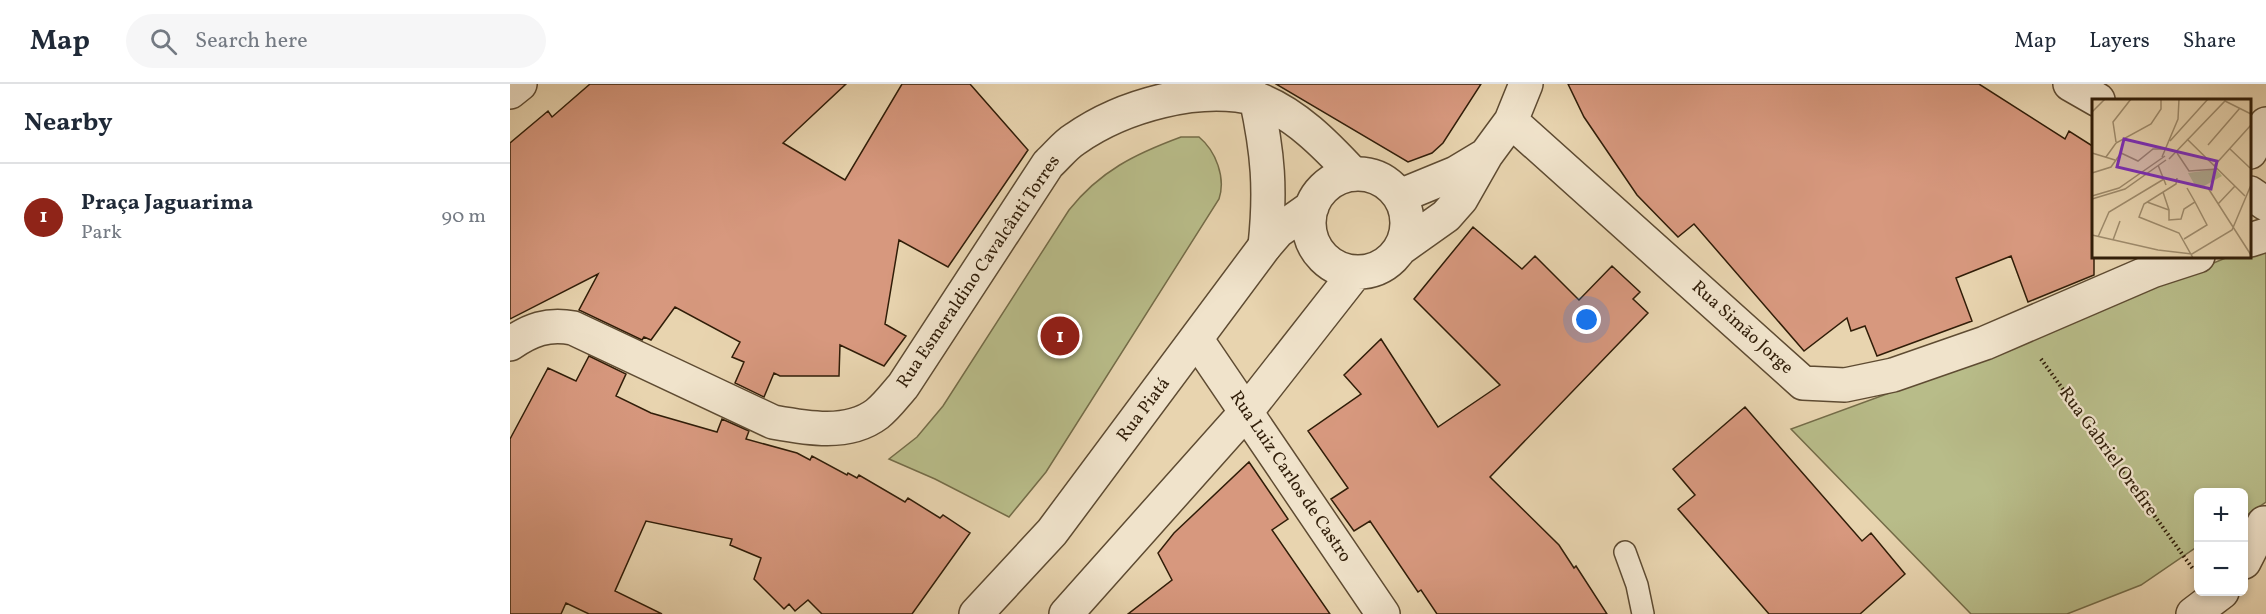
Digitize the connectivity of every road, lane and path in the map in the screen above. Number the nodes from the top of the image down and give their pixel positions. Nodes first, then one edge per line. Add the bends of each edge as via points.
1 (520, 84) edge
2 (1526, 84) edge
3 (2070, 84) edge
4 (1259, 91) edge
5 (510, 92) edge
6 (2096, 99) edge
7 (1511, 121) junction
8 (2266, 124) edge
9 (2251, 150) edge
10 (1486, 155) junction
11 (1353, 174) junction
12 (2251, 195) edge
13 (1400, 196) junction
14 (2266, 204) edge
15 (1312, 207) junction
16 (2266, 235) edge
17 (2251, 240) edge
18 (1265, 246) junction
19 (1401, 248) junction
20 (2187, 258) edge
21 (2155, 264) edge
22 (1355, 273) junction
23 (2018, 326) junction
24 (1197, 340) junction
25 (510, 344) edge
26 (1246, 412) junction
27 (2264, 523) dead end
28 (1625, 552) dead end
29 (2248, 554) edge
30 (2211, 599) edge
31 (976, 614) edge
32 (1066, 614) edge
33 (1383, 614) edge
34 (1643, 614) edge

1 - 5 street
2 - 7 street
3 - 6 street
4 - 11 street via 1310,132
4 - 18 street via 1270,182
4 - 25 street, Rua Esmeraldino Cavalcânti Torres via 1182,96 1126,111 1072,140 1048,164 903,386 878,413 860,423 830,429 772,422 573,328 537,328
7 - 10 street
7 - 23 street, Rua Simão Jorge via 1803,383 1845,386 1893,375 1985,343
8 - 9 street
10 - 13 street via 1456,173
10 - 19 street via 1461,199 1446,216
11 - 13 street via 1387,183
11 - 15 street via 1328,185
12 - 14 street
13 - 19 street via 1407,213 1407,231
15 - 18 street, Rua Piatá via 1278,231
15 - 22 street via 1312,243 1323,258
16 - 17 street
18 - 24 street, Rua Piatá
19 - 22 street via 1389,262 1373,271
20 - 21 street, Rua Simão Jorge
21 - 23 street, Rua Simão Jorge
22 - 26 street
23 - 30 path, Rua Gabriel Orefire
24 - 26 street, Rua Luiz Carlos de Castro
24 - 31 street, Rua Piatá via 1052,532
26 - 32 street
26 - 33 street, Rua Luiz Carlos de Castro
27 - 29 street
28 - 34 lane

